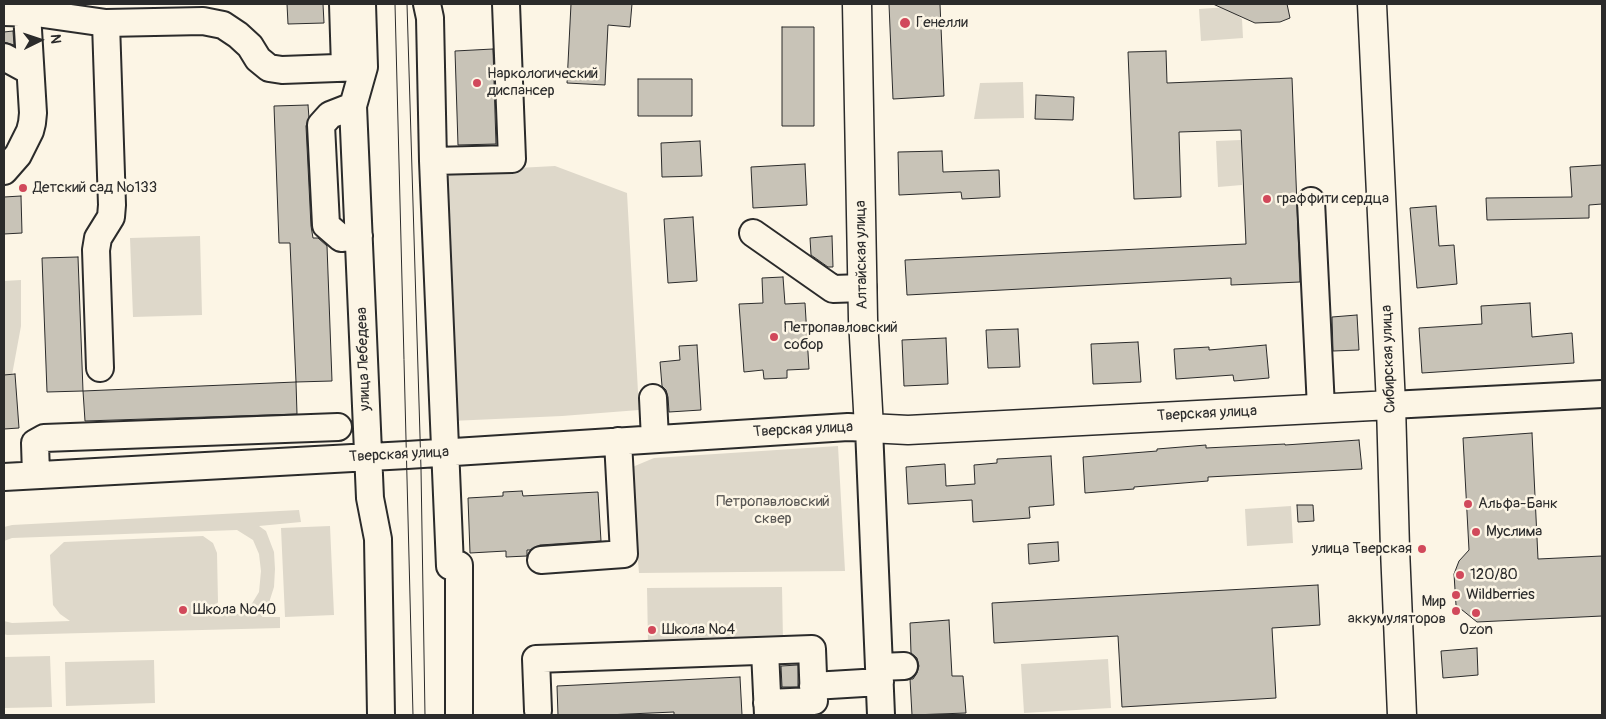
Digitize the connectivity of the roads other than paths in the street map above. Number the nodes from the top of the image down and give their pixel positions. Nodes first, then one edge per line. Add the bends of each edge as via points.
1 (343, 4) edge
2 (362, 4) edge
3 (428, 4) edge
4 (506, 4) edge
5 (857, 4) edge
6 (1372, 4) edge
7 (15, 12) edge
8 (106, 23) junction
9 (4, 56) edge
10 (354, 67) junction
11 (30, 71) junction
12 (433, 162) junction
13 (4, 170) edge
14 (1311, 201) dead end
15 (753, 233) dead end
16 (863, 288) junction
17 (100, 368) dead end
18 (1602, 394) edge
19 (653, 398) dead end
20 (1391, 405) junction
21 (1321, 408) junction
22 (338, 427) dead end
23 (869, 428) junction
24 (655, 439) junction
25 (618, 442) junction
26 (445, 453) junction
27 (368, 457) junction
28 (36, 475) junction
29 (4, 476) edge
30 (540, 560) dead end
31 (765, 651) junction
32 (888, 672) junction
33 (813, 686) junction
34 (767, 709) edge
35 (538, 711) dead end
36 (381, 715) edge
37 (459, 715) edge
38 (881, 715) edge
39 (1402, 715) edge

1 - 10 street
2 - 10 street, улица Лебедева
3 - 12 street
4 - 12 street via 512,159
5 - 16 main road, Алтайская улица
6 - 20 main road, Сибирская улица
7 - 8 street
7 - 11 street
8 - 10 street via 203,21 223,25 238,35 269,68
8 - 17 street via 112,205 96,250
9 - 11 street
10 - 27 street, улица Лебедева
11 - 13 street via 33,113 30,131 18,155
12 - 26 street
14 - 21 street
15 - 16 street via 833,289
16 - 23 main road, Алтайская улица
18 - 20 street, Тверская улица
19 - 24 street
20 - 21 main road, Тверская улица
20 - 39 main road, Сибирская улица
21 - 23 main road, Тверская улица via 908,430
22 - 28 street via 44,438 35,443
23 - 24 street, Тверская улица
23 - 32 street, Алтайская улица
24 - 25 street, Тверская улица
25 - 26 street, Тверская улица
25 - 30 street via 624,554
26 - 27 street, Тверская улица
26 - 37 street via 455,565
27 - 28 street, Тверская улица
27 - 36 street, улица Лебедева via 370,498 378,539
28 - 29 street, Тверская улица
31 - 33 street via 812,649
31 - 34 street
31 - 35 street via 536,659
32 - 33 street
32 - 38 street, Алтайская улица
33 - 34 street via 814,701

